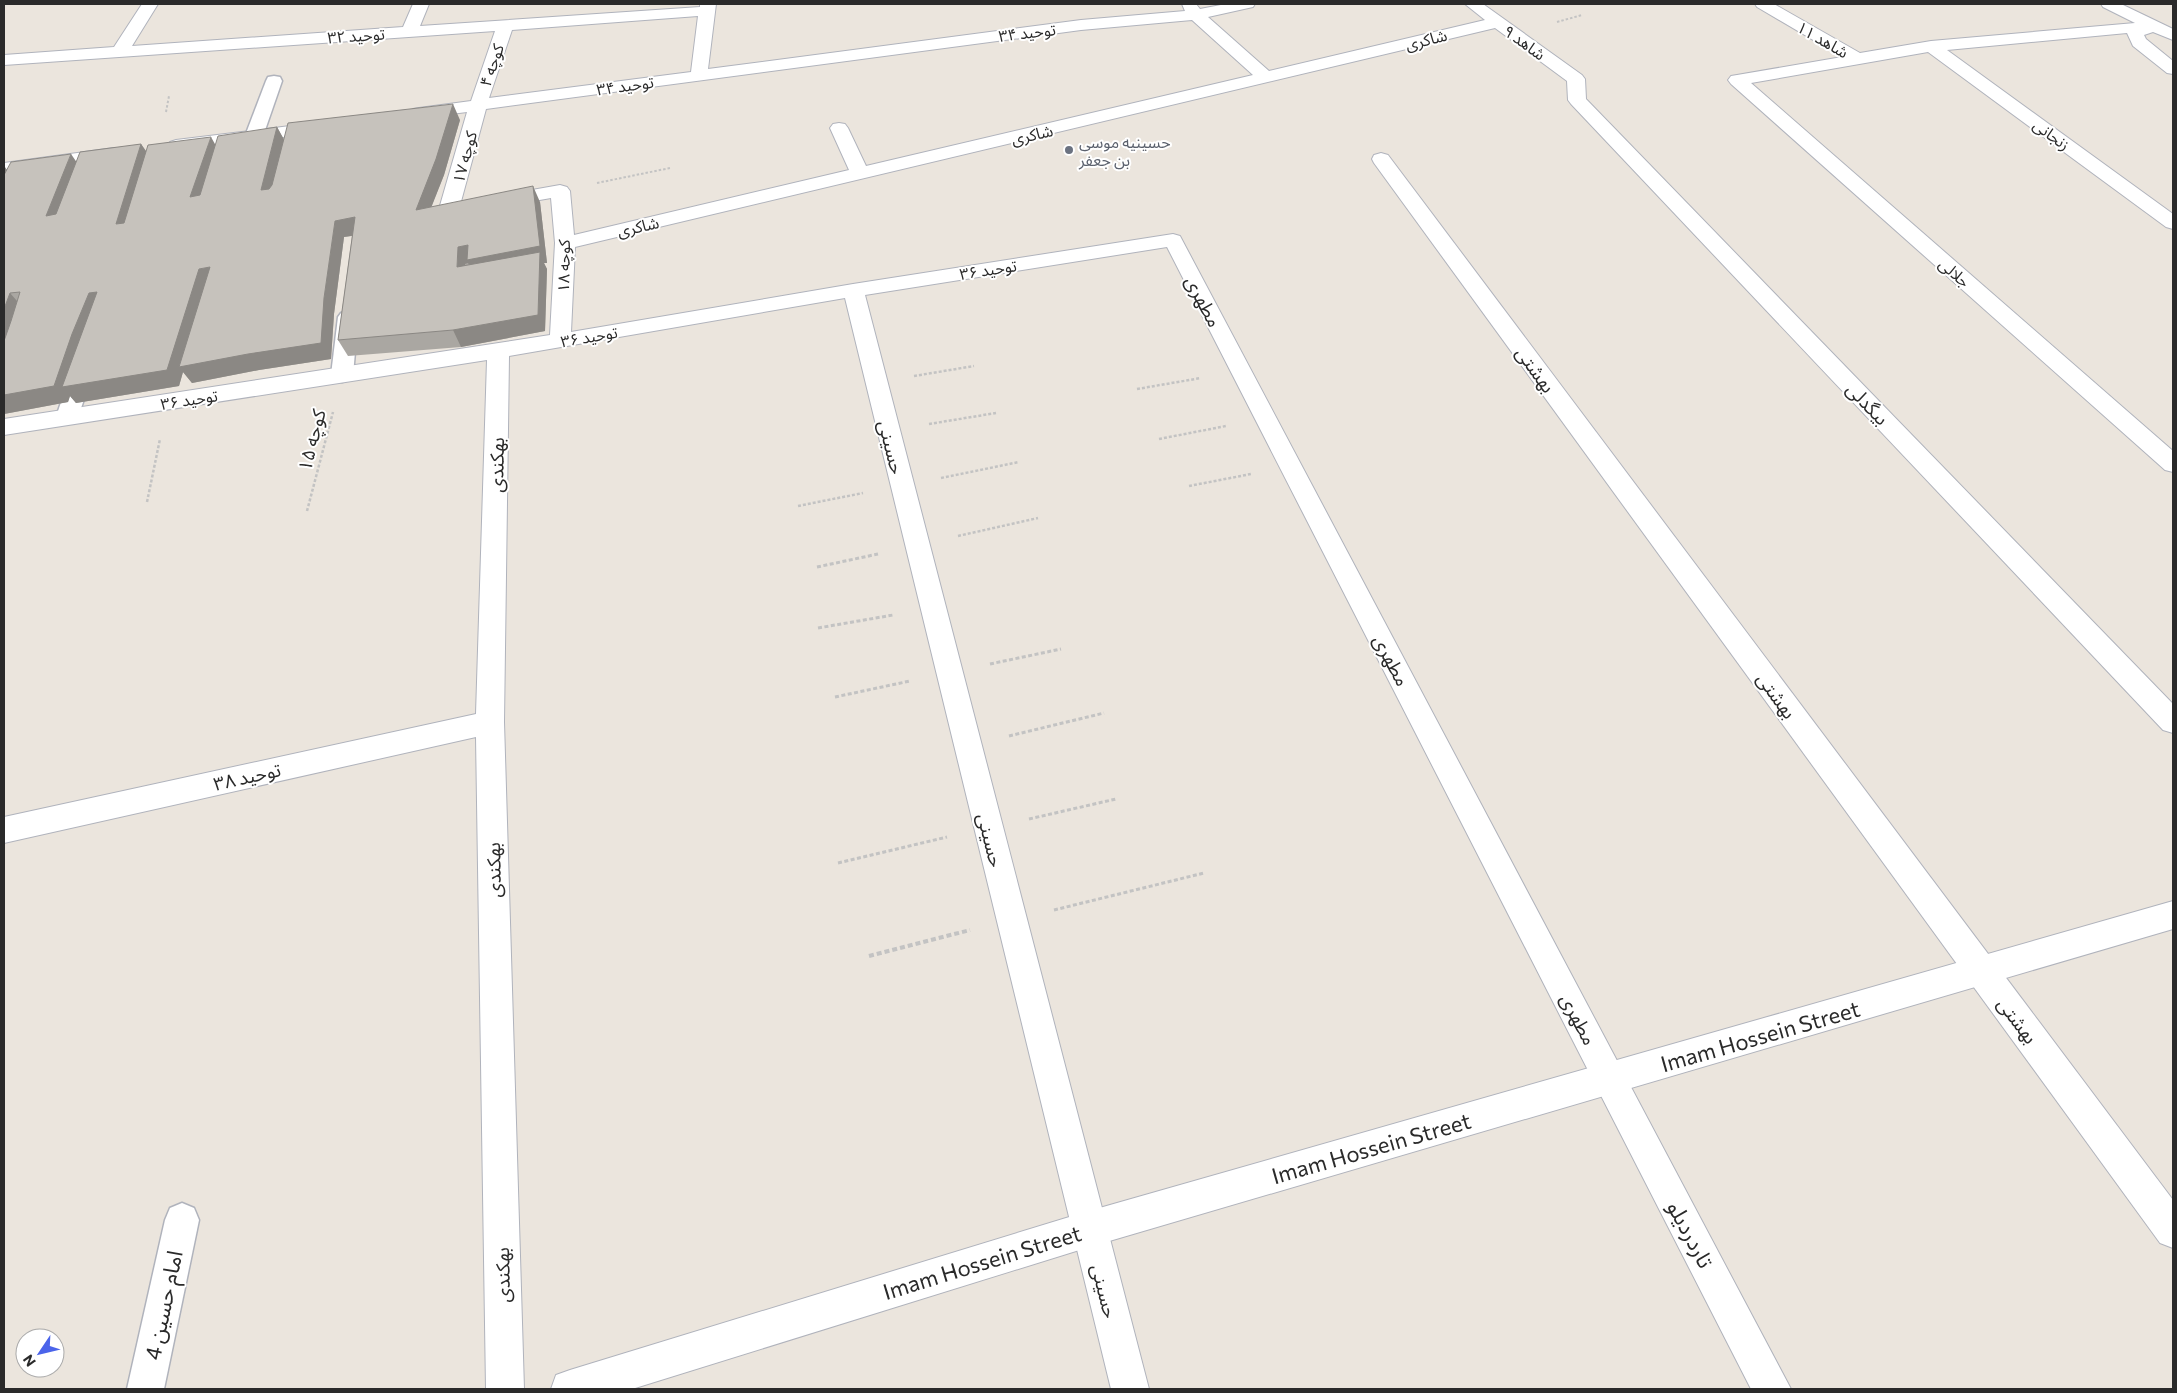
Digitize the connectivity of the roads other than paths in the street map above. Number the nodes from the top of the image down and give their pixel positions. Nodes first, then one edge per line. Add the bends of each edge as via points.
1 (150, 4) edge
2 (421, 4) edge
3 (1247, 4) edge
4 (1474, 4) edge
5 (1763, 4) edge
6 (2109, 4) edge
7 (708, 7) edge
8 (1192, 10) edge
9 (1498, 22) junction
10 (505, 24) junction
11 (2154, 26) junction
12 (410, 32) junction
13 (2173, 35) edge
14 (1931, 46) junction
15 (120, 51) junction
16 (1858, 59) junction
17 (4, 60) edge
18 (2173, 69) edge
19 (699, 75) junction
20 (1267, 78) junction
21 (1576, 79) joint
22 (274, 81) dead end
23 (478, 105) junction
24 (401, 116) edge
25 (334, 125) edge
26 (839, 128) dead end
27 (254, 136) junction
28 (159, 148) edge
29 (130, 152) edge
30 (1381, 160) dead end
31 (4, 169) edge
32 (860, 174) junction
33 (560, 191) joint
34 (2173, 223) edge
35 (1173, 240) joint
36 (565, 243) junction
37 (853, 290) junction
38 (350, 297) edge
39 (560, 341) junction
40 (91, 347) edge
41 (498, 351) junction
42 (342, 375) junction
43 (68, 417) junction
44 (4, 427) edge
45 (2173, 464) edge
46 (490, 722) junction
47 (2173, 722) edge
48 (4, 830) edge
49 (2173, 916) edge
50 (1982, 972) junction
51 (1610, 1079) junction
52 (182, 1220) dead end
53 (1089, 1229) junction
54 (2173, 1230) edge
55 (145, 1389) edge
56 (505, 1389) edge
57 (570, 1389) edge
58 (1130, 1389) edge
59 (1772, 1389) edge

1 - 15 street
2 - 12 street
3 - 8 street, توحید ۳۴
4 - 9 street, شاهد ۹
5 - 16 street, شاهد ۱۱
6 - 11 street
7 - 10 street, توحید ۳۲
7 - 19 street
8 - 19 street, توحید ۳۴
8 - 20 street
9 - 20 street, شاکری
9 - 21 street, شاهد ۹
10 - 12 street, توحید ۳۲
10 - 23 street, کوچه ۴
11 - 13 street
11 - 14 street
11 - 18 street via 2135,33 2138,42
12 - 15 street, توحید ۳۲
14 - 16 street
14 - 34 street, زنجانی
15 - 17 street, توحید ۳۲
16 - 45 street, جلالی via 1737,80
19 - 23 street, توحید ۳۴
20 - 32 street, شاکری
21 - 47 street, بیگدلی via 1577,100
22 - 27 lane
23 - 24 street, توحید ۳۴
23 - 33 street, کوچه ۱۷ via 460,207
25 - 27 street
26 - 32 street
27 - 28 street
29 - 31 street
30 - 50 street, بهشتی
32 - 36 street, شاکری
33 - 36 street, کوچه ۱۸
35 - 37 street, توحید ۳۶
35 - 51 street, مطهری
36 - 39 street, کوچه ۱۸
37 - 39 street, توحید ۳۶
37 - 53 street, حسینی
38 - 42 lane
39 - 41 street, توحید ۳۶
40 - 43 lane
41 - 42 street, توحید ۳۶
41 - 46 street, بهکندی
42 - 43 street, توحید ۳۶
43 - 44 street, توحید ۳۶
46 - 48 street, توحید ۳۸
46 - 56 street, بهکندی
49 - 50 street, Imam Hossein Street
50 - 51 street, Imam Hossein Street
50 - 54 street, بهشتی
51 - 53 street, Imam Hossein Street
51 - 59 street, تاردردیلو
52 - 55 lane, امام حسین 4
53 - 57 street, Imam Hossein Street
53 - 58 street, حسینی

